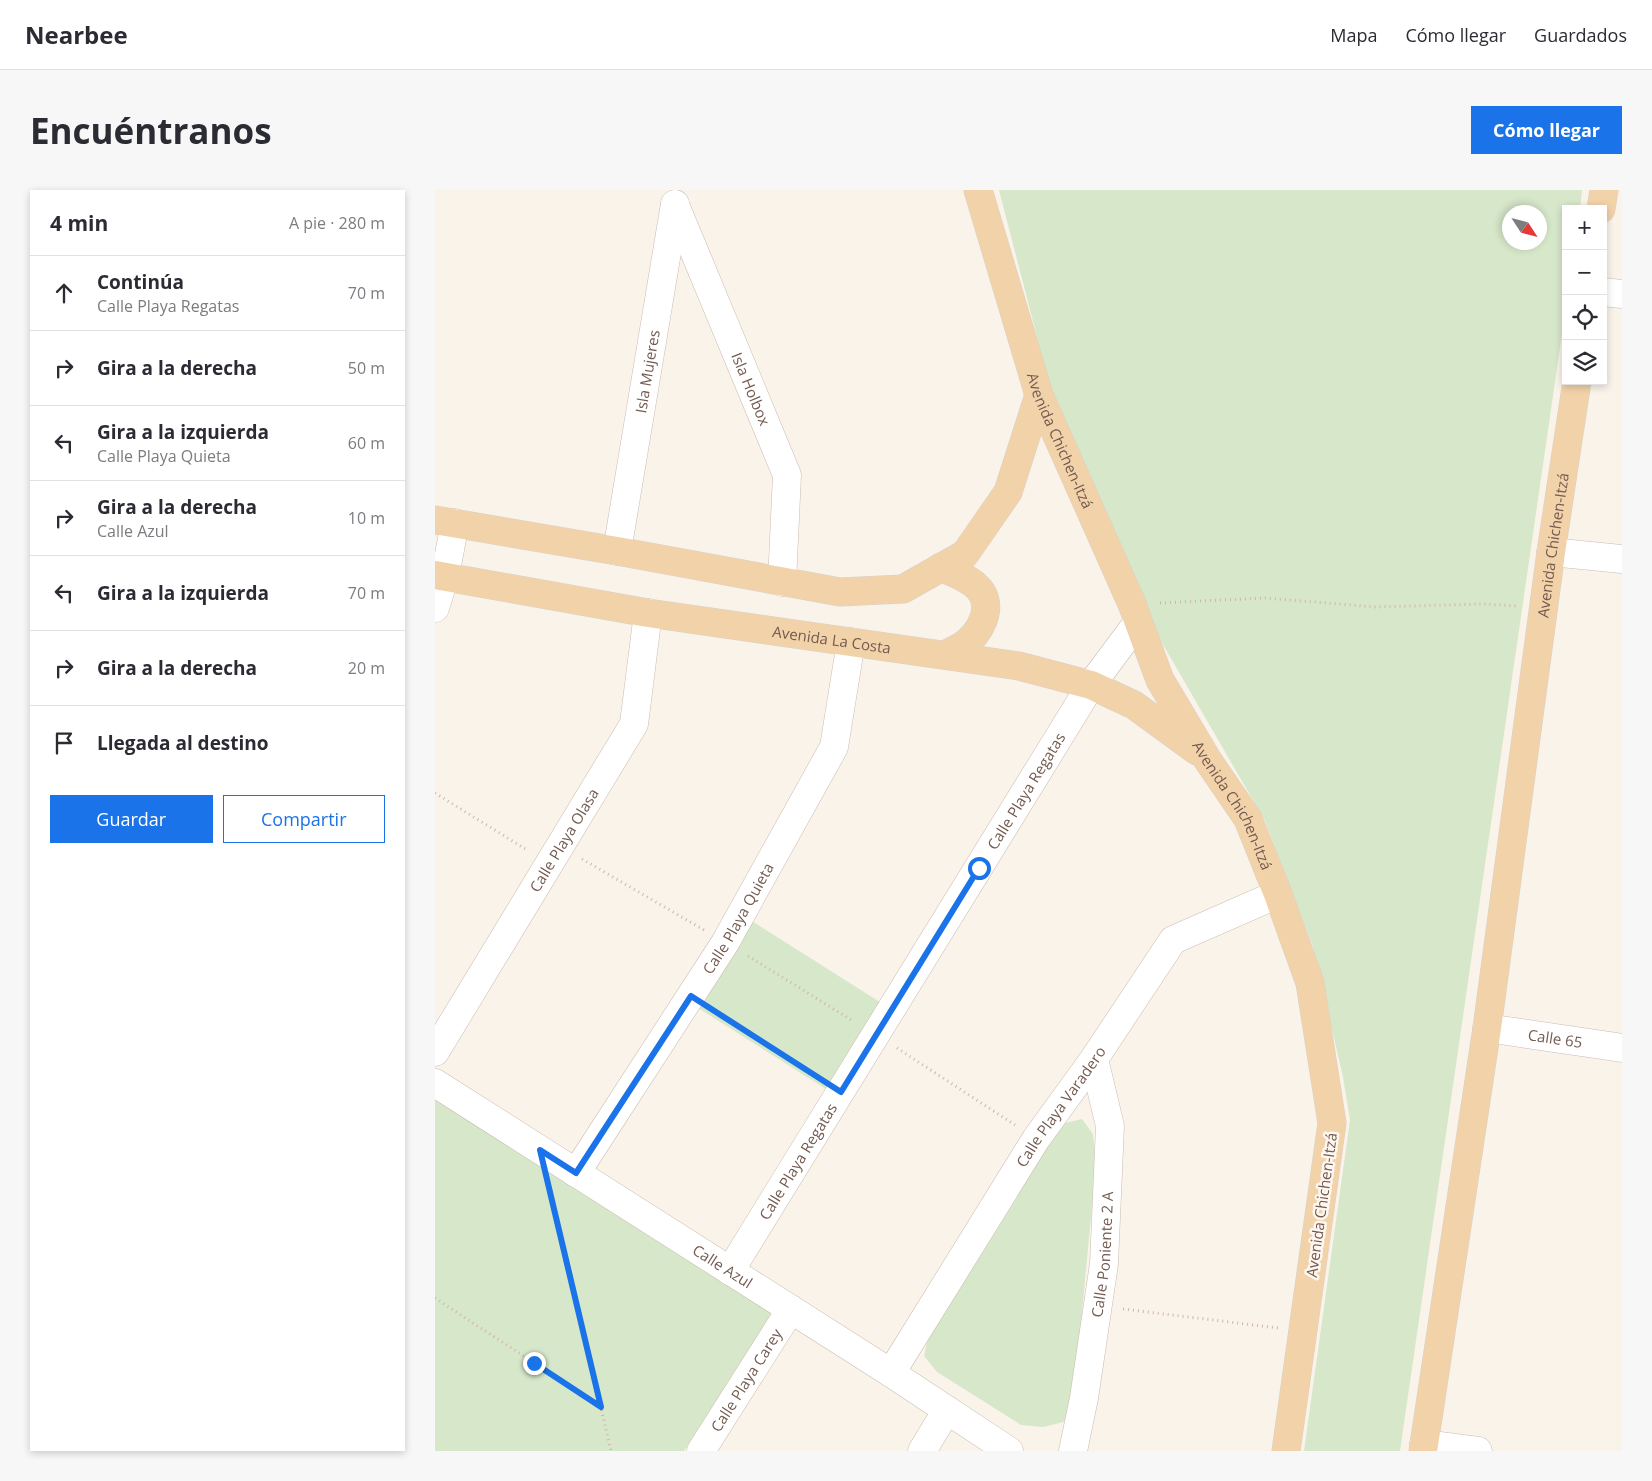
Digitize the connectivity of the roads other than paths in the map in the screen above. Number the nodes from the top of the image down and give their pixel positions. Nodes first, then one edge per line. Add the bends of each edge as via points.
1 (978, 190) edge
2 (1604, 190) edge
3 (674, 197) edge
4 (1602, 205) edge
5 (1607, 292) edge
6 (1622, 294) edge
7 (1576, 385) edge
8 (1039, 395) junction
9 (445, 521) edge
10 (617, 551) junction
11 (1551, 552) junction
12 (1622, 559) edge
13 (941, 567) junction
14 (440, 575) edge
15 (782, 582) junction
16 (435, 608) edge
17 (648, 613) junction
18 (1135, 613) junction
19 (851, 642) junction
20 (945, 655) junction
21 (1091, 685) junction
22 (1207, 759) junction
23 (1278, 894) junction
24 (1487, 1028) junction
25 (1622, 1048) edge
26 (435, 1052) edge
27 (1095, 1059) junction
28 (435, 1083) edge
29 (576, 1173) junction
30 (730, 1271) junction
31 (791, 1309) junction
32 (891, 1373) junction
33 (947, 1410) junction
34 (1423, 1448) edge
35 (701, 1451) edge
36 (922, 1451) edge
37 (1009, 1451) edge
38 (1073, 1451) edge
39 (1286, 1451) edge
40 (1478, 1451) edge

1 - 8 main road, Avenida Chichen-Itzá
2 - 4 main road
3 - 10 street, Isla Mujeres
3 - 15 street, Isla Holbox via 787,475
5 - 6 street
7 - 11 main road, Avenida Chichen-Itzá
8 - 13 main road via 1008,492 965,554
8 - 18 main road, Avenida Chichen-Itzá
9 - 10 main road
9 - 14 street
10 - 15 main road
11 - 12 street
11 - 24 main road, Avenida Chichen-Itzá
13 - 15 main road via 903,589 840,592
13 - 20 main road via 979,588 985,600 980,628 963,645
14 - 16 street
14 - 17 main road, Avenida La Costa
17 - 19 main road, Avenida La Costa
17 - 26 street, Calle Playa Olasa via 634,724
18 - 21 street, Calle Playa Regatas
18 - 22 main road, Avenida Chichen-Itzá via 1160,680
19 - 20 main road, Avenida La Costa
19 - 29 street, Calle Playa Quieta via 834,747 725,943
20 - 21 main road, Avenida La Costa via 1019,666
21 - 22 main road, Avenida La Costa via 1134,705
21 - 30 street, Calle Playa Regatas
22 - 23 main road, Avenida Chichen-Itzá via 1248,818
23 - 27 street, Calle Playa Varadero via 1173,940
23 - 39 main road, Avenida Chichen-Itzá via 1311,983 1332,1123
24 - 25 street, Calle 65
24 - 34 main road, Avenida Chichen-Itzá
27 - 32 street, Calle Playa Varadero via 1037,1139
27 - 38 street, Calle Poniente 2 A via 1110,1126 1104,1264
28 - 29 street, Calle Azul
29 - 30 street, Calle Azul
30 - 31 street, Calle Azul
31 - 32 street, Calle Azul
31 - 35 street, Calle Playa Carey
32 - 33 street, Calle Azul
33 - 36 street
33 - 37 street, Calle Azul
34 - 40 street

